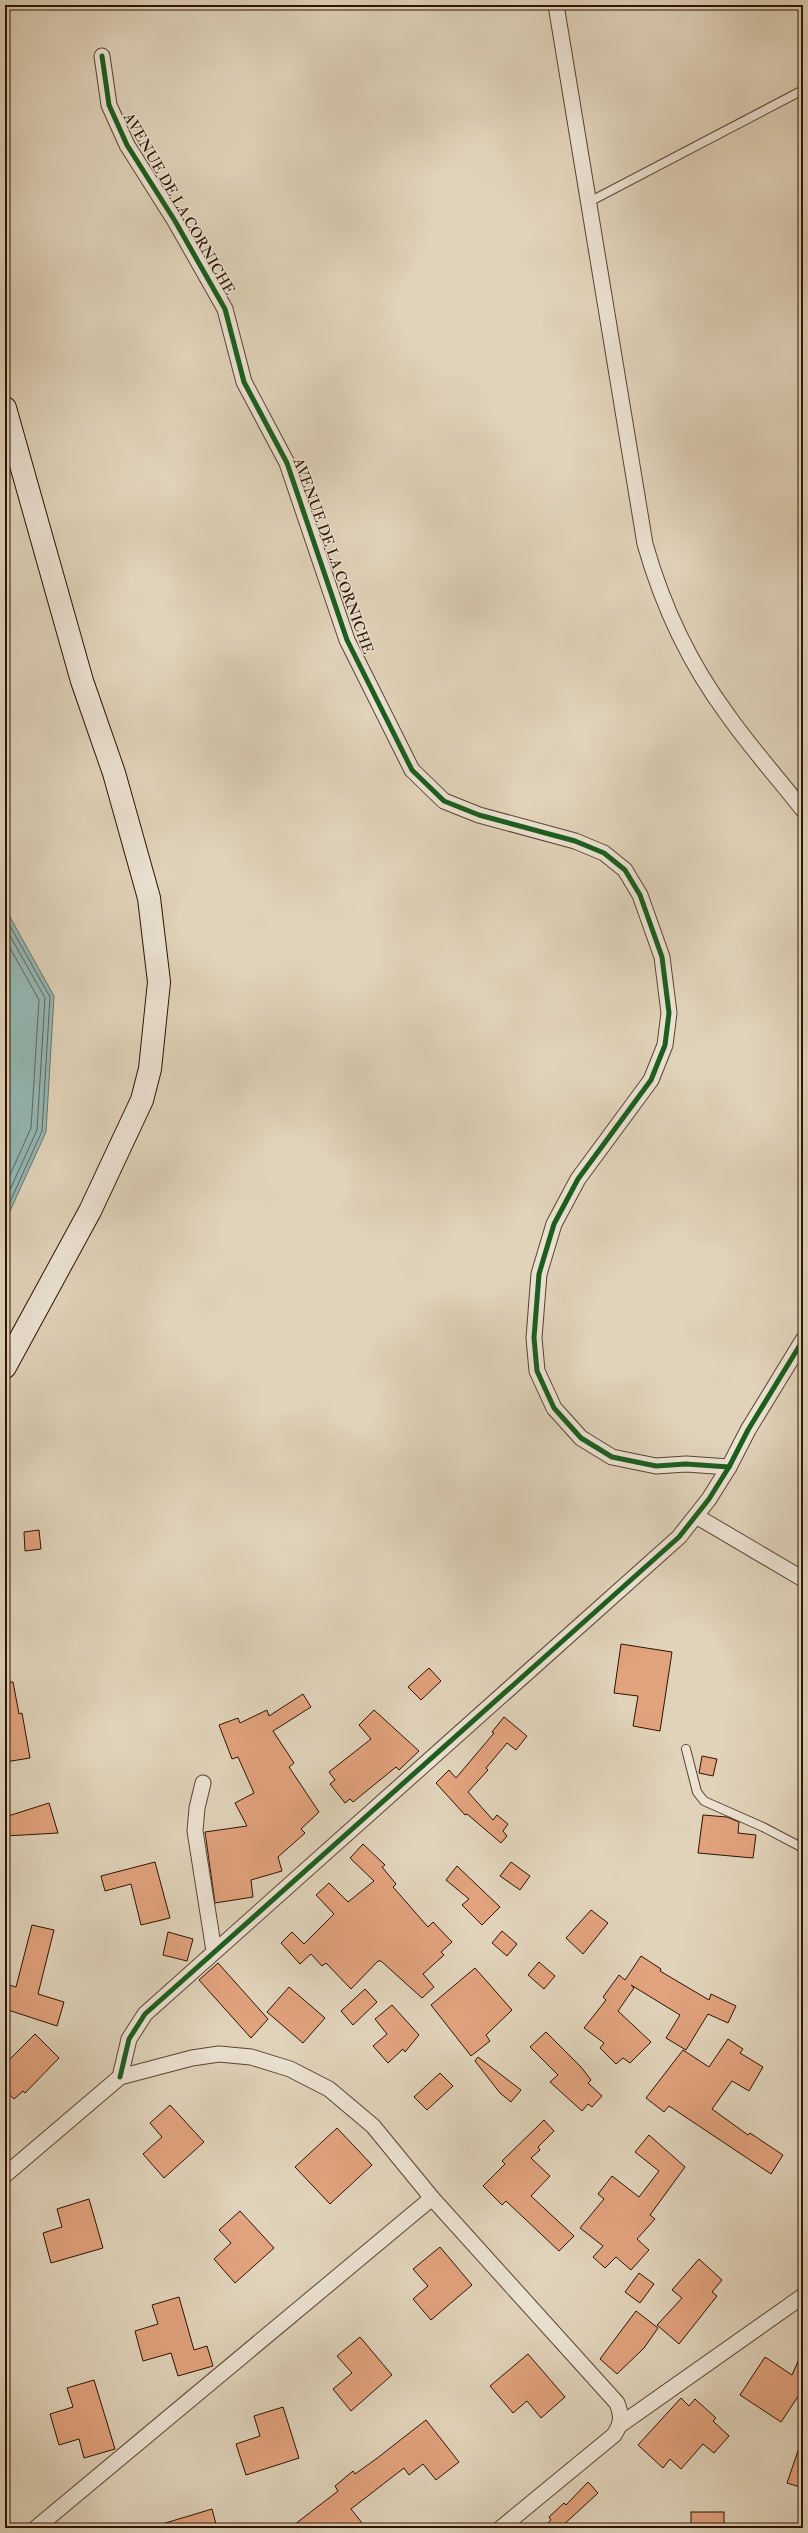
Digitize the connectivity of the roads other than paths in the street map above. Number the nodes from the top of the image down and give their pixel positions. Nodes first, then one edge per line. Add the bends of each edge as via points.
1 (556, 5) edge
2 (102, 56) dead end
3 (803, 90) edge
4 (589, 202) junction
5 (5, 408) edge
6 (803, 810) edge
7 (803, 1340) edge
8 (5, 1367) edge
9 (729, 1467) junction
10 (696, 1516) junction
11 (803, 1579) edge
12 (686, 1749) dead end
13 (203, 1783) dead end
14 (803, 1848) edge
15 (214, 1951) junction
16 (120, 2077) junction
17 (5, 2175) edge
18 (432, 2198) junction
19 (803, 2296) edge
20 (620, 2425) junction
21 (36, 2528) edge
22 (501, 2528) edge

1 - 4 street
2 - 9 street, AVENUE DE LA CORNICHE via 109,105 127,145 225,308 244,382 287,463 347,640 412,770 444,801 479,815 575,841 604,854 624,870 640,895 662,957 669,1013 665,1046 650,1080 578,1179 554,1224 539,1274 534,1338 537,1371 554,1408 581,1438 612,1457 656,1466 686,1464
3 - 4 lane
4 - 6 street via 645,544 651,566 670,614 726,714
5 - 8 main road via 82,681 114,773 149,898 159,982 152,1054 142,1100 90,1211
7 - 9 street via 748,1430
9 - 10 street
10 - 11 street
10 - 15 street via 679,1537
12 - 14 lane via 697,1792 704,1801
13 - 15 street via 195,1831
15 - 16 street via 145,2014 129,2039
16 - 17 street
16 - 18 street via 192,2058 219,2054 251,2057 290,2069 330,2089 356,2110 373,2126
18 - 20 street via 617,2403 622,2414
18 - 21 street
19 - 20 street
20 - 22 street via 614,2435

